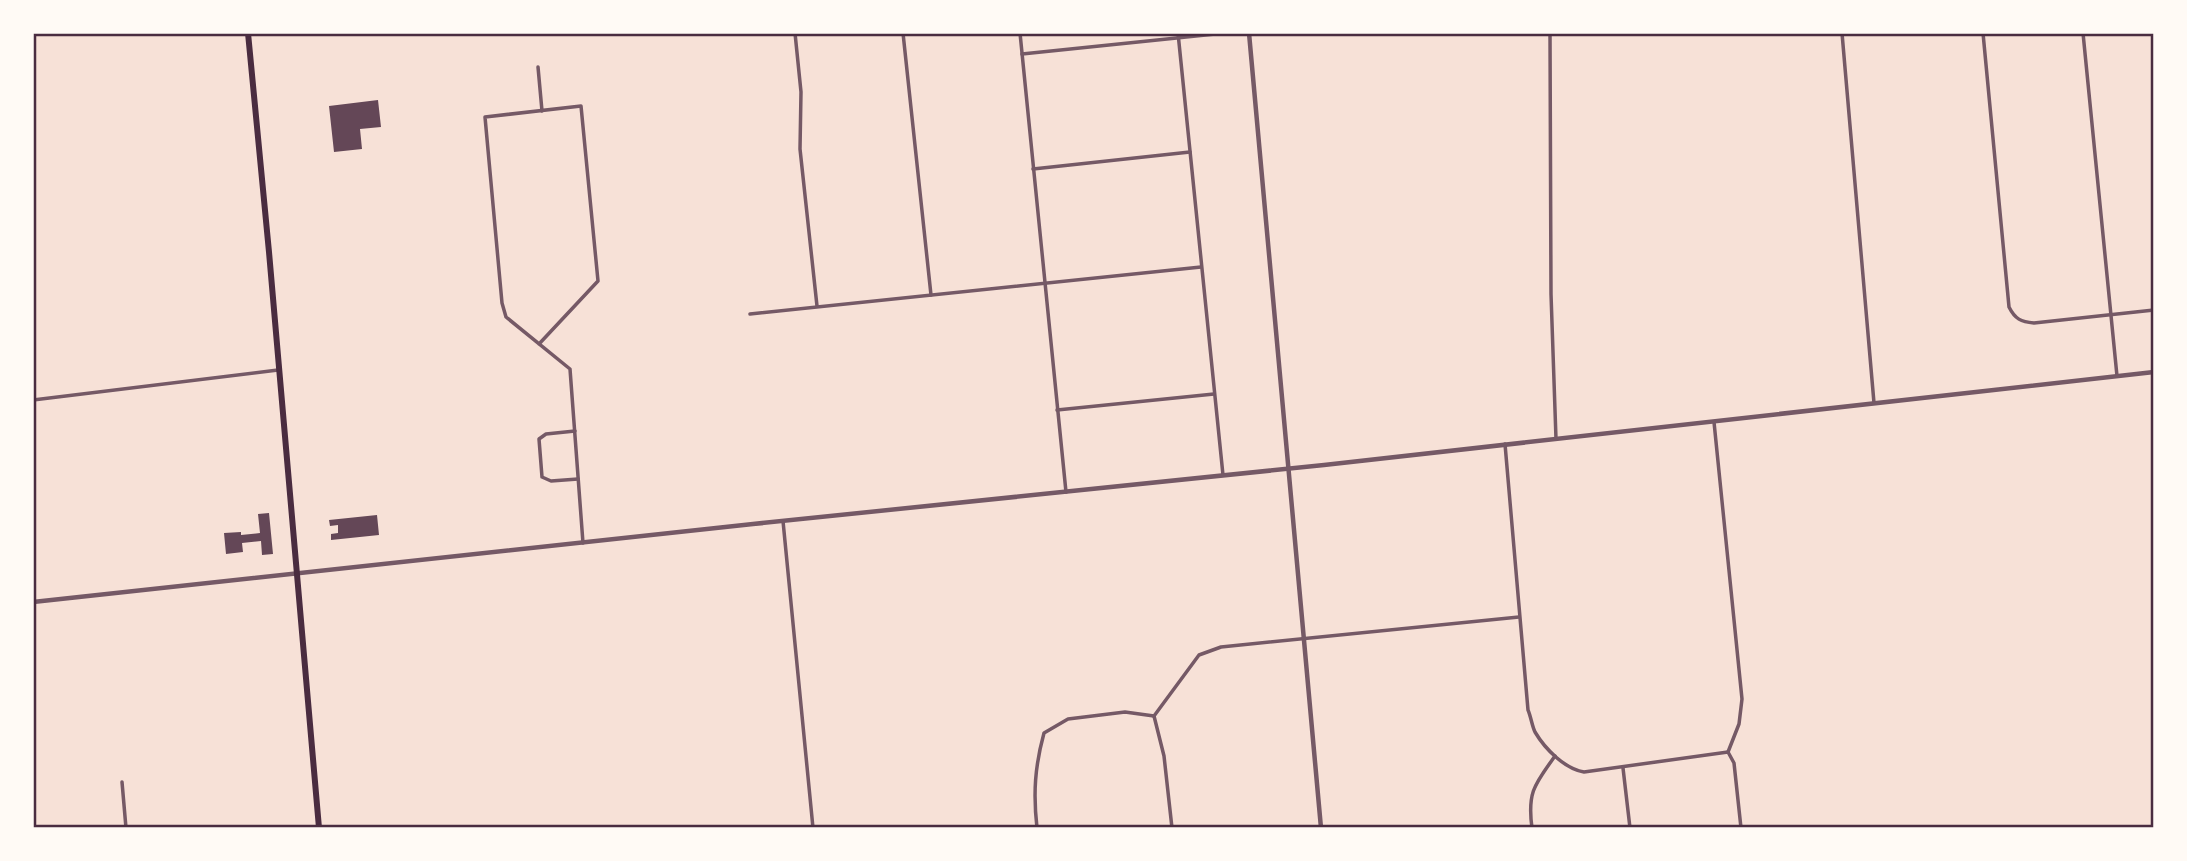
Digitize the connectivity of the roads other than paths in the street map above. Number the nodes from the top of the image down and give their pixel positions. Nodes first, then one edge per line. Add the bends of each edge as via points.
1 (248, 33) edge
2 (795, 33) edge
3 (903, 33) edge
4 (1020, 33) edge
5 (1225, 33) edge
6 (1249, 33) edge
7 (1550, 33) edge
8 (1842, 33) edge
9 (1983, 33) edge
10 (2083, 33) edge
11 (1178, 35) edge
12 (1022, 54) junction
13 (538, 67) dead end
14 (542, 111) junction
15 (1189, 152) junction
16 (1033, 169) junction
17 (1201, 267) junction
18 (1044, 283) junction
19 (931, 295) junction
20 (817, 307) junction
21 (2154, 310) edge
22 (750, 314) dead end
23 (2110, 315) junction
24 (539, 344) junction
25 (279, 369) junction
26 (2154, 372) edge
27 (2117, 376) junction
28 (1214, 394) junction
29 (33, 400) edge
30 (1874, 403) junction
31 (1057, 411) junction
32 (1714, 422) junction
33 (575, 432) junction
34 (1556, 439) junction
35 (1505, 444) junction
36 (1287, 469) junction
37 (1223, 475) junction
38 (579, 479) junction
39 (1066, 492) junction
40 (783, 521) junction
41 (583, 543) junction
42 (297, 573) junction
43 (33, 602) edge
44 (1519, 617) junction
45 (1304, 638) junction
46 (1154, 716) junction
47 (1728, 752) junction
48 (1555, 756) junction
49 (1623, 768) junction
50 (122, 782) dead end
51 (126, 828) edge
52 (319, 828) edge
53 (813, 828) edge
54 (1037, 828) edge
55 (1172, 828) edge
56 (1321, 828) edge
57 (1532, 828) edge
58 (1630, 828) edge
59 (1741, 828) edge

1 - 25 highway
2 - 20 street via 800,149
3 - 19 street
4 - 12 street
5 - 11 street
6 - 36 street
7 - 34 street
8 - 30 street
9 - 23 street via 2009,307 2024,323
10 - 23 street
11 - 12 street
11 - 15 street
12 - 16 street
13 - 14 street
14 - 24 street via 485,117 502,303 506,317
14 - 24 street via 581,106 598,281
15 - 16 street
15 - 17 street
16 - 18 street
17 - 18 street
17 - 28 street
18 - 19 street
18 - 31 street
19 - 20 street
20 - 22 street
21 - 23 street
23 - 27 street
24 - 33 street via 570,369
25 - 29 street
25 - 42 highway
26 - 27 street
27 - 30 street
28 - 31 street
28 - 37 street
30 - 32 street
31 - 39 street
32 - 34 street
32 - 47 street via 1742,699
33 - 38 street
33 - 38 street via 546,434 539,439 542,477 551,481
34 - 35 street
35 - 36 street
35 - 44 street
36 - 37 street
36 - 45 street
37 - 39 street
38 - 41 street
39 - 40 street
40 - 41 street
40 - 53 street
41 - 42 street
42 - 43 street
42 - 52 highway
44 - 45 street
44 - 48 street via 1528,710 1535,732
45 - 46 street via 1222,647 1199,655
45 - 56 street
46 - 54 street via 1125,712 1068,719 1044,733 1035,763
46 - 55 street via 1164,756
47 - 49 street
47 - 59 street via 1734,764
48 - 49 street via 1584,772
48 - 57 street via 1534,785
49 - 58 street
50 - 51 street

